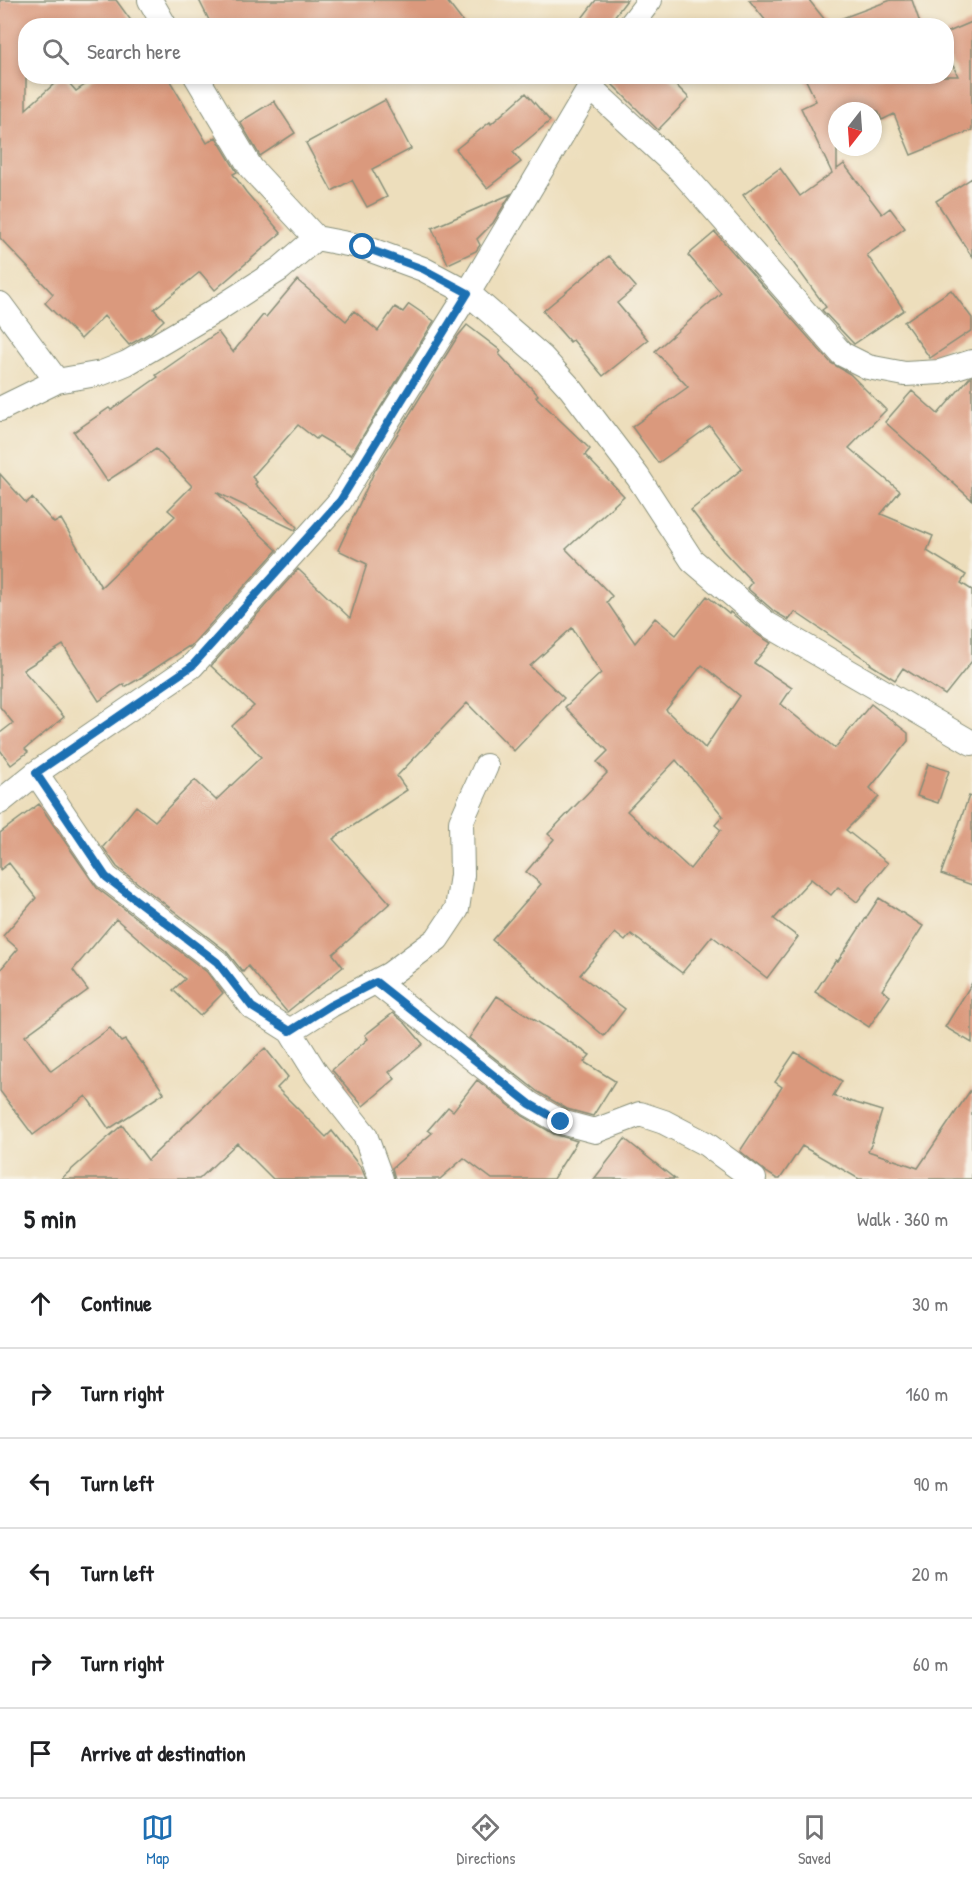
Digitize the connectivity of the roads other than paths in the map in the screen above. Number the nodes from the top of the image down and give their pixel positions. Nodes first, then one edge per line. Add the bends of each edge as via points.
1 (150, 0) edge
2 (650, 0) edge
3 (160, 18) edge
4 (636, 18) edge
5 (201, 84) edge
6 (592, 84) edge
7 (595, 84) edge
8 (316, 238) junction
9 (468, 293) junction
10 (0, 304) edge
11 (972, 362) edge
12 (57, 381) junction
13 (0, 409) edge
14 (972, 743) edge
15 (486, 766) dead end
16 (36, 773) junction
17 (0, 802) edge
18 (376, 982) junction
19 (290, 1031) junction
20 (381, 1179) edge
21 (754, 1179) edge

1 - 3 street
2 - 4 street
5 - 8 street via 250,168
6 - 9 street
7 - 11 street via 680,169 842,354 868,367 905,374 940,372
8 - 9 street via 363,247 423,269
8 - 12 street via 280,269 128,363 102,374
9 - 14 street via 542,357 571,388 638,477 692,560 767,624
9 - 16 street via 340,501 192,666
10 - 12 street
12 - 13 street
15 - 18 street via 461,822 462,875 457,909 437,939
16 - 17 street
16 - 19 street via 106,877 217,962 252,1007
18 - 19 street
18 - 21 street via 530,1104 561,1122 595,1131 640,1114 706,1144
19 - 20 street via 316,1073 365,1135

